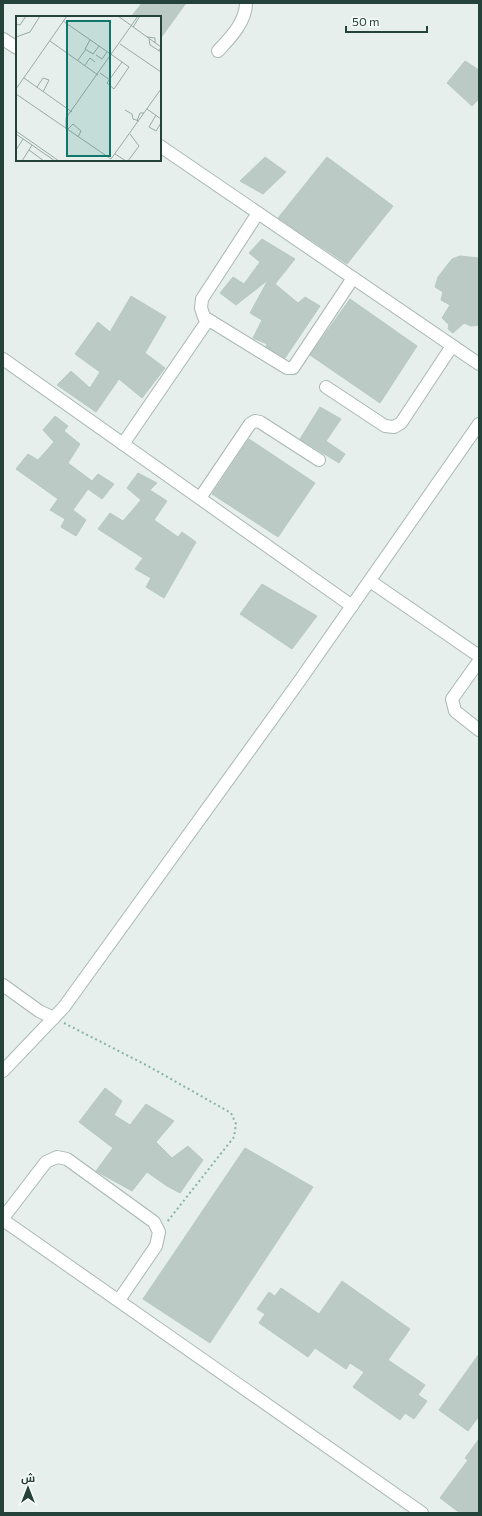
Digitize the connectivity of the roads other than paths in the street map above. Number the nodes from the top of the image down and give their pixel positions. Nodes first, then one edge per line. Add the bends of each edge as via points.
1 (246, 3) edge
2 (3, 39) edge
3 (16, 47) edge
4 (218, 51) dead end
5 (161, 147) edge
6 (258, 213) junction
7 (353, 278) junction
8 (208, 320) junction
9 (452, 346) junction
10 (3, 359) edge
11 (479, 364) edge
12 (326, 387) dead end
13 (479, 424) edge
14 (123, 444) junction
15 (319, 460) dead end
16 (200, 498) junction
17 (370, 581) junction
18 (352, 606) junction
19 (479, 656) edge
20 (479, 661) edge
21 (479, 730) edge
22 (3, 986) edge
23 (54, 1018) junction
24 (3, 1071) edge
25 (3, 1219) edge
26 (119, 1300) junction
27 (422, 1513) edge

1 - 4 lane via 246,9 234,34
2 - 3 lane
5 - 6 lane
6 - 7 lane
6 - 8 lane via 202,299 201,308
7 - 8 lane via 293,368 287,368
7 - 9 lane
8 - 14 lane
9 - 11 lane
9 - 12 lane via 401,423 394,427 385,426
10 - 14 lane
13 - 17 lane
14 - 16 lane
15 - 16 lane via 255,421 250,424
16 - 18 lane
17 - 18 lane
17 - 19 lane
18 - 23 lane
20 - 21 lane via 452,699 455,711
22 - 23 lane via 38,1011
23 - 24 lane
25 - 26 lane
25 - 26 lane via 46,1162 57,1157 67,1159 154,1222 160,1232 156,1246
26 - 27 lane

